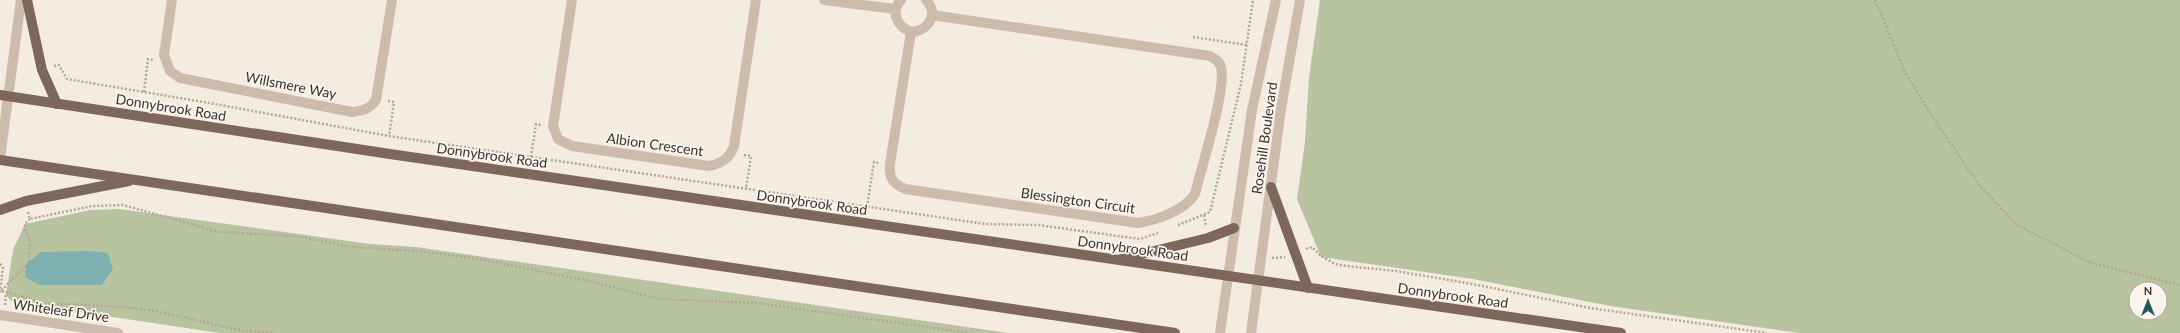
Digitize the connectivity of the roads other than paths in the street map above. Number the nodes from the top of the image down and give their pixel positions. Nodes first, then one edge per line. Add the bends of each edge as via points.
1 (21, 0) edge
2 (27, 0) edge
3 (172, 0) edge
4 (392, 0) edge
5 (572, 0) edge
6 (756, 0) edge
7 (824, 0) edge
8 (901, 0) edge
9 (926, 0) edge
10 (1276, 0) edge
11 (1300, 0) edge
12 (895, 9) junction
13 (932, 15) junction
14 (911, 32) junction
15 (4, 96) edge
16 (57, 104) junction
17 (0, 159) edge
18 (136, 179) junction
19 (1271, 187) junction
20 (0, 210) edge
21 (1234, 228) junction
22 (1115, 260) junction
23 (1228, 276) junction
24 (1259, 281) junction
25 (1308, 288) junction
26 (0, 315) edge
27 (118, 333) edge
28 (1172, 333) edge
29 (1220, 333) edge
30 (1251, 333) edge
31 (1621, 333) edge

1 - 15 street
2 - 16 main road via 42,70
3 - 4 street, Willsmere Way via 165,61 170,71 180,78 352,112 370,107 376,100
5 - 6 street, Albion Crescent via 553,126 556,135 566,144 709,166 722,162 732,153
7 - 12 street
8 - 12 street
9 - 13 street via 932,8
10 - 21 street, Rosehill Boulevard via 1252,110
11 - 19 street, Rosehill Boulevard via 1281,109
12 - 14 street via 896,20 900,26
13 - 14 street via 928,25
13 - 14 street, Blessington Circuit via 1210,56 1216,60 1222,68 1221,89 1195,194 1184,206 1152,220 1138,223 905,189 892,181 889,174
15 - 16 main road, Donnybrook Road
15 - 17 street
16 - 22 main road, Donnybrook Road
17 - 18 main road
18 - 20 main road via 26,201
18 - 28 main road via 545,242
19 - 24 street, Rosehill Boulevard
19 - 25 main road
21 - 22 main road via 1208,238
21 - 23 street, Rosehill Boulevard
22 - 23 main road, Donnybrook Road
23 - 24 main road, Donnybrook Road
23 - 29 street, Rosehill Boulevard
24 - 25 main road, Donnybrook Road
24 - 30 street, Rosehill Boulevard
25 - 31 main road, Donnybrook Road
26 - 27 street, Whiteleaf Drive

